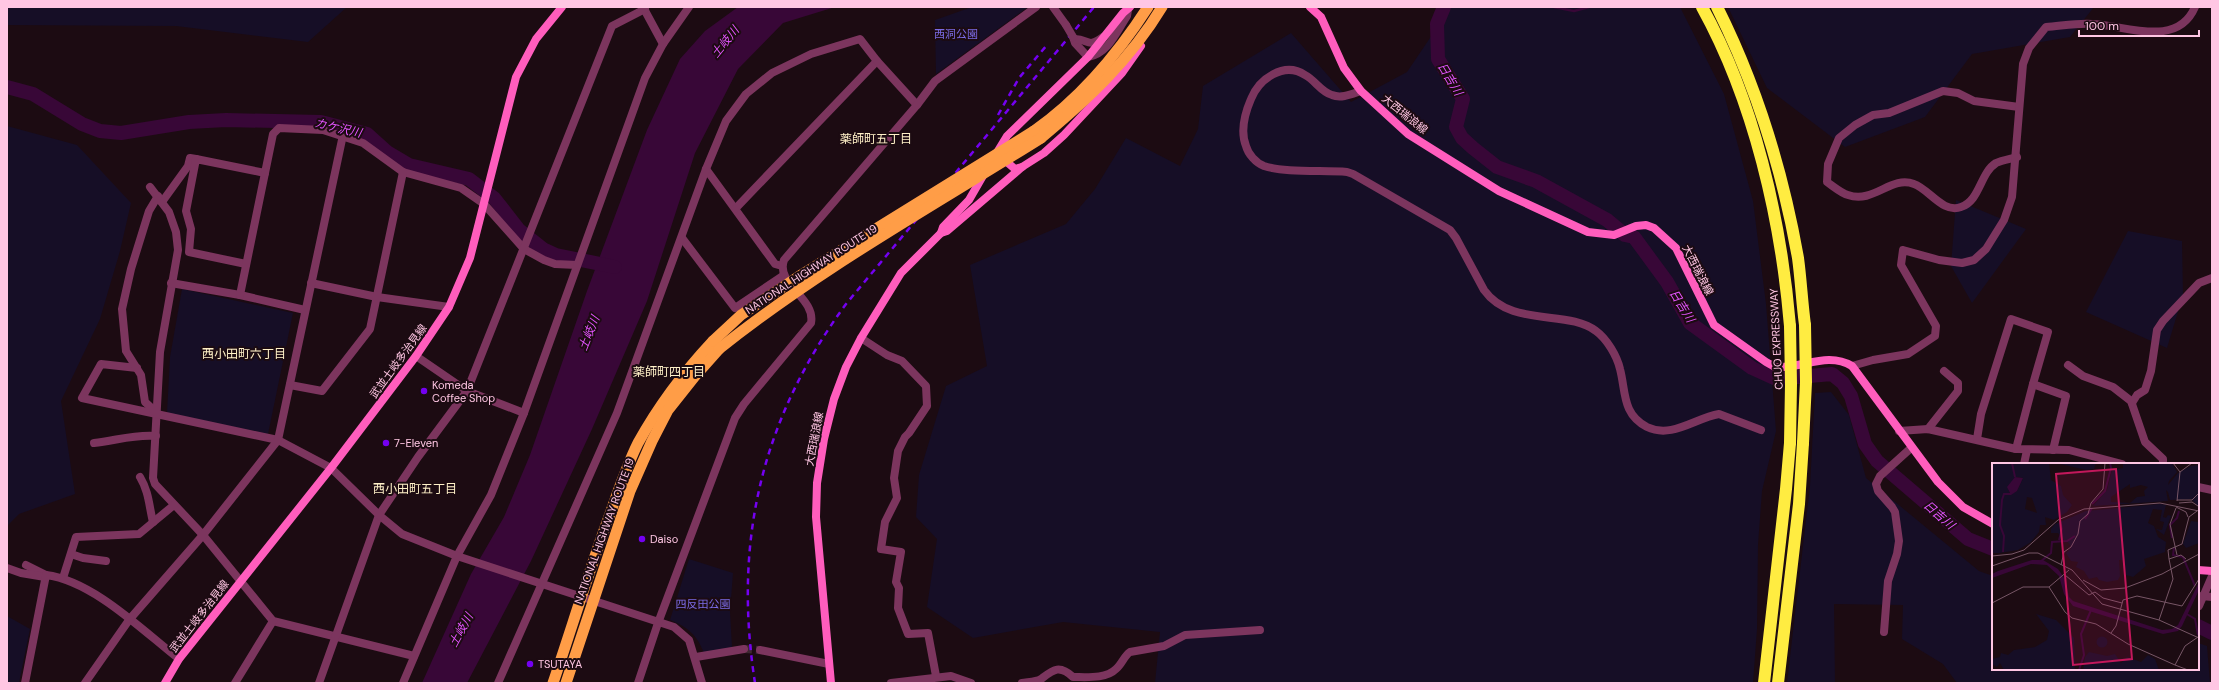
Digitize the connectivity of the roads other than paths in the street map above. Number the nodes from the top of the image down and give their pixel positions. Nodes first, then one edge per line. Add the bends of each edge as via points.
1 (562, 7) edge
2 (689, 7) edge
3 (1036, 7) edge
4 (1053, 7) edge
5 (1148, 7) edge
6 (1162, 7) edge
7 (1310, 7) edge
8 (1702, 7) edge
9 (1717, 7) edge
10 (2195, 7) edge
11 (644, 8) edge
12 (1129, 9) edge
13 (1148, 31) junction
14 (1106, 35) junction
15 (1074, 38) junction
16 (663, 44) junction
17 (1088, 57) junction
18 (877, 62) junction
19 (1361, 91) junction
20 (917, 105) junction
21 (2019, 106) junction
22 (1037, 134) junction
23 (343, 135) junction
24 (998, 150) junction
25 (2017, 157) junction
26 (196, 159) junction
27 (1022, 167) junction
28 (706, 169) junction
29 (403, 172) junction
30 (265, 173) junction
31 (150, 187) dead end
32 (160, 199) junction
33 (484, 204) junction
34 (736, 208) junction
35 (941, 233) junction
36 (682, 238) junction
37 (524, 249) junction
38 (246, 264) junction
39 (577, 265) junction
40 (782, 266) junction
41 (784, 275) junction
42 (2212, 278) edge
43 (171, 283) junction
44 (311, 283) junction
45 (240, 295) junction
46 (378, 297) junction
47 (449, 307) junction
48 (305, 310) junction
49 (861, 338) junction
50 (716, 345) junction
51 (416, 356) junction
52 (2068, 365) dead end
53 (1852, 366) junction
54 (136, 368) junction
55 (1944, 371) dead end
56 (2033, 384) junction
57 (290, 385) junction
58 (468, 391) junction
59 (2132, 402) junction
60 (157, 413) junction
61 (524, 413) junction
62 (1928, 429) junction
63 (1761, 430) dead end
64 (1899, 431) junction
65 (156, 436) junction
66 (1977, 439) junction
67 (278, 440) junction
68 (94, 443) dead end
69 (1911, 448) junction
70 (2016, 449) junction
71 (2027, 450) junction
72 (2053, 450) junction
73 (2024, 463) edge
74 (2118, 463) edge
75 (2163, 463) edge
76 (331, 468) junction
77 (140, 477) dead end
78 (2199, 487) edge
79 (2212, 490) edge
80 (174, 505) junction
81 (379, 515) junction
82 (153, 522) junction
83 (1992, 523) edge
84 (203, 535) junction
85 (71, 554) junction
86 (460, 557) junction
87 (106, 561) dead end
88 (26, 565) dead end
89 (7, 568) edge
90 (2199, 570) edge
91 (2212, 571) edge
92 (46, 576) junction
93 (2212, 576) edge
94 (63, 578) junction
95 (241, 580) junction
96 (541, 584) junction
97 (2202, 596) junction
98 (2212, 597) edge
99 (581, 598) junction
100 (593, 602) junction
101 (2199, 606) edge
102 (129, 620) junction
103 (273, 621) junction
104 (658, 623) junction
105 (1260, 630) dead end
106 (1884, 632) dead end
107 (336, 636) junction
108 (744, 649) tunnel mouth
109 (760, 650) tunnel mouth
110 (414, 656) junction
111 (696, 657) junction
112 (178, 659) junction
113 (829, 664) junction
114 (936, 676) junction
115 (25, 683) edge
116 (85, 683) edge
117 (165, 683) edge
118 (235, 683) edge
119 (319, 683) edge
120 (403, 683) edge
121 (498, 683) edge
122 (553, 683) edge
123 (566, 683) edge
124 (638, 683) edge
125 (702, 683) edge
126 (831, 683) edge
127 (891, 683) edge
128 (971, 683) edge
129 (1022, 683) edge
130 (1764, 683) edge
131 (1778, 683) edge

1 - 33 main road, 武並土岐多治見線 via 536,39 516,78
2 - 16 street
3 - 20 street via 935,81
4 - 15 street, bridge
5 - 22 highway, NATIONAL HIGHWAY ROUTE 19 via 1092,81
6 - 13 highway, NATIONAL HIGHWAY ROUTE 19
7 - 19 main road, 大西瑞浪線 via 1321,17 1344,68
8 - 130 highway, CHUO EXPRESSWAY, bridge via 1722,46 1763,167 1786,279 1792,384 1790,443
9 - 131 highway, bridge via 1755,96 1770,146 1790,219 1798,260 1805,325 1806,382 1799,504
10 - 21 street via 2176,28 2162,31 2147,32 2091,24 2046,27 2029,48 2023,64
11 - 16 street
11 - 37 street via 612,26
12 - 14 main road
12 - 17 street via 1108,44 1100,53
13 - 22 highway, NATIONAL HIGHWAY ROUTE 19 via 1106,80 1075,110
13 - 27 main road via 1122,73 1093,106 1044,153
14 - 15 street via 1095,43 1086,43
14 - 17 main road
15 - 17 street via 1075,43
16 - 39 street via 645,78
17 - 24 main road via 1007,136
18 - 20 street
18 - 28 street via 860,39 811,54 772,74 746,94 726,121
18 - 34 street
19 - 53 main road, 大西瑞浪線 via 1408,134 1499,191 1588,232 1614,235 1636,226 1646,225 1654,228 1669,240 1682,260 1714,324 1766,362 1784,368 1829,359
19 - 63 street via 1347,95 1332,95 1304,74 1286,70 1278,72 1262,82 1254,92 1243,133 1246,147 1251,156 1264,166 1353,174 1450,230 1484,290 1499,303 1529,315 1588,325 1597,331 1612,350 1620,368 1624,399 1629,411 1634,419 1647,427 1673,430 1719,414
20 - 40 street via 784,260
21 - 25 street
21 - 25 street via 1974,101 1958,93 1942,91 1889,113 1873,115 1839,138 1828,164 1827,182 1848,195 1865,197 1896,182 1915,184 1924,188 1944,206 1956,208 1968,203 1983,178 1996,164
22 - 50 highway, NATIONAL HIGHWAY ROUTE 19, bridge
23 - 29 street via 363,143
23 - 30 street via 323,130 279,128 273,134
23 - 44 street
24 - 27 main road via 1000,156 1015,169
24 - 35 main road via 969,200
25 - 53 street via 2012,197 2004,220 1986,250 1974,260 1962,263 1939,260 1903,250 1901,265 1936,326 1935,336 1908,354
26 - 30 street
26 - 32 street via 190,158 188,166
26 - 38 street via 186,210 191,229 189,252
27 - 35 main road via 947,231
28 - 34 street
28 - 36 street
29 - 33 street via 461,188
29 - 46 street
30 - 38 street
31 - 32 street
32 - 43 street via 169,212 176,232 178,250
32 - 54 street via 149,211 131,268 122,309 126,351
33 - 37 street
33 - 47 main road, 武並土岐多治見線 via 470,258
34 - 40 street via 775,264
35 - 49 main road, 大西瑞浪線 via 901,273
36 - 41 street via 735,308
36 - 96 street via 617,413
37 - 39 street via 555,264
37 - 58 street
38 - 45 street
39 - 61 street
40 - 41 street
41 - 104 street via 811,309 811,323 735,418
42 - 59 street via 2199,283 2162,320 2157,330 2151,371 2145,390 2136,395
43 - 45 street
43 - 60 street via 160,352
44 - 46 street
44 - 48 street
45 - 48 street
46 - 47 street
46 - 57 street via 370,329 322,391
47 - 51 main road, 武並土岐多治見線
48 - 57 street
49 - 113 main road, 大西瑞浪線 via 834,399 816,483 816,517
49 - 114 street via 887,355 902,361 926,386 926,406 900,443 894,478 897,498 886,522 882,549 901,552 896,582 899,588 898,608 908,634 928,633
50 - 99 highway, NATIONAL HIGHWAY ROUTE 19 via 691,365 664,400 638,444 619,488
50 - 100 highway, NATIONAL HIGHWAY ROUTE 19 via 668,410 652,441 630,491
51 - 58 street
51 - 76 main road, 武並土岐多治見線
52 - 59 street via 2083,376 2119,391
53 - 64 main road
54 - 60 street via 141,375 145,402
54 - 60 street via 101,364 82,398
55 - 62 street via 1958,383 1958,391
56 - 66 street via 2048,332 2011,319 1981,414
56 - 70 street
56 - 72 street via 2066,396
57 - 67 street
58 - 61 street
58 - 81 street via 418,457
59 - 75 street via 2145,442 2163,459
60 - 65 street
60 - 67 street
61 - 86 street via 491,495
62 - 64 street
62 - 66 street
64 - 69 main road
65 - 68 street via 137,435
65 - 80 street via 153,478 155,484
66 - 70 street
67 - 76 street
67 - 84 street
69 - 83 main road via 1938,482 1963,507
69 - 106 street via 1880,476 1876,484 1876,488 1895,512 1899,541 1898,554 1888,580
70 - 71 street
71 - 72 street
71 - 73 street
72 - 74 street via 2069,450
76 - 81 street
76 - 95 main road, 武並土岐多治見線
77 - 82 street via 152,507
78 - 79 street
80 - 82 street
80 - 84 street
81 - 86 street via 402,534
81 - 107 street
82 - 85 street via 139,534 76,537
84 - 95 street
84 - 102 street
85 - 87 street
85 - 94 street
86 - 96 street
86 - 110 street
88 - 92 street
89 - 92 street via 21,573
90 - 91 main road
92 - 94 street
92 - 115 street
93 - 97 street
94 - 102 street via 91,590
95 - 103 street
95 - 112 main road, 武並土岐多治見線
96 - 99 street
96 - 121 street
97 - 98 street
97 - 101 street
99 - 100 street
99 - 122 highway, NATIONAL HIGHWAY ROUTE 19
100 - 104 street
100 - 123 highway, NATIONAL HIGHWAY ROUTE 19
102 - 112 street
102 - 116 street
103 - 107 street
103 - 118 street
104 - 111 street via 674,627 684,634 690,640
104 - 124 street
105 - 129 street via 1185,635 1164,646 1130,652 1116,670 1102,676 1073,677 1069,673 1055,669 1049,671 1041,680
107 - 110 street
107 - 119 street
108 - 111 street
109 - 113 street
110 - 120 street
111 - 125 street
112 - 117 main road, 武並土岐多治見線
113 - 126 main road, 大西瑞浪線
114 - 127 street
114 - 128 street via 951,676

